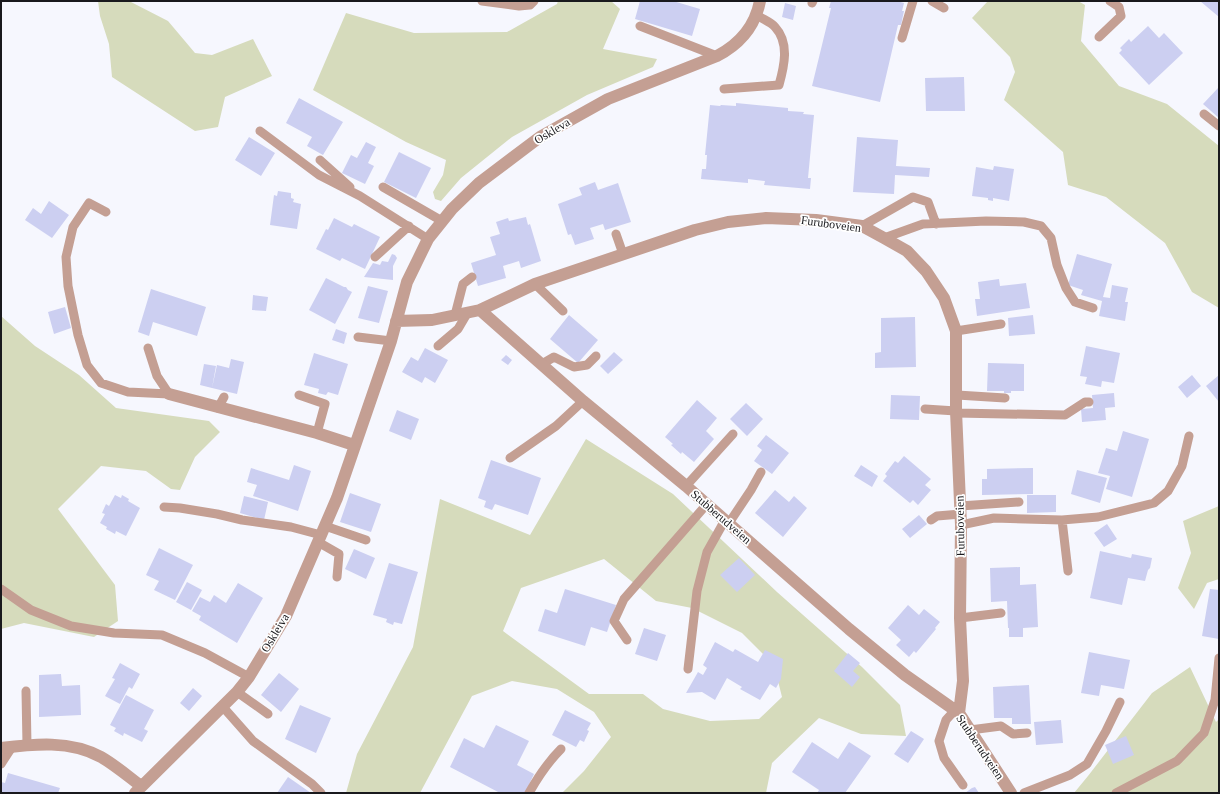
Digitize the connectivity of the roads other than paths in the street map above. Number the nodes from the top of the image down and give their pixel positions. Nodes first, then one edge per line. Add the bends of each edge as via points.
1 (482, 1) edge
2 (534, 1) edge
3 (760, 1) edge
4 (912, 1) edge
5 (932, 1) edge
6 (1110, 1) edge
7 (944, 8) dead end
8 (757, 15) junction
9 (640, 26) dead end
10 (1099, 37) dead end
11 (902, 38) dead end
12 (717, 56) junction
13 (724, 89) dead end
14 (1204, 114) dead end
15 (1219, 126) edge
16 (260, 131) dead end
17 (320, 160) dead end
18 (383, 187) dead end
19 (360, 196) junction
20 (106, 212) dead end
21 (442, 221) junction
22 (936, 224) junction
23 (409, 226) junction
24 (862, 226) junction
25 (616, 234) dead end
26 (884, 238) junction
27 (428, 239) junction
28 (623, 254) junction
29 (375, 258) dead end
30 (472, 277) dead end
31 (535, 284) junction
32 (1093, 308) dead end
33 (474, 311) junction
34 (563, 311) dead end
35 (455, 315) junction
36 (396, 321) junction
37 (1001, 324) dead end
38 (956, 331) junction
39 (358, 337) dead end
40 (390, 341) junction
41 (438, 346) dead end
42 (148, 348) dead end
43 (596, 356) dead end
44 (542, 364) junction
45 (169, 394) junction
46 (299, 395) dead end
47 (957, 395) junction
48 (224, 397) dead end
49 (1005, 398) dead end
50 (583, 402) junction
51 (1089, 402) dead end
52 (218, 408) junction
53 (925, 408) dead end
54 (956, 412) junction
55 (316, 433) junction
56 (732, 434) dead end
57 (1189, 436) dead end
58 (354, 445) junction
59 (510, 458) dead end
60 (761, 472) dead end
61 (686, 486) junction
62 (1019, 502) dead end
63 (707, 504) junction
64 (164, 507) dead end
65 (961, 515) junction
66 (931, 520) dead end
67 (1062, 520) junction
68 (727, 522) junction
69 (321, 534) junction
70 (366, 540) dead end
71 (1068, 571) dead end
72 (337, 577) dead end
73 (1, 589) edge
74 (1000, 613) dead end
75 (960, 618) junction
76 (627, 640) dead end
77 (1219, 658) edge
78 (688, 669) dead end
79 (248, 677) junction
80 (26, 691) dead end
81 (237, 692) junction
82 (1120, 702) dead end
83 (223, 707) junction
84 (957, 712) junction
85 (268, 714) dead end
86 (970, 730) junction
87 (1027, 733) dead end
88 (28, 745) junction
89 (7, 748) edge
90 (561, 749) dead end
91 (1, 764) edge
92 (963, 785) dead end
93 (138, 790) edge
94 (321, 793) edge
95 (529, 793) edge
96 (1011, 793) edge
97 (1024, 793) edge
98 (1116, 793) edge

1 - 2 lane via 519,6 530,5
3 - 8 street, Oskleva
4 - 11 lane
5 - 7 lane
6 - 10 lane via 1119,7 1121,16
8 - 12 street, Oskleva via 743,37 730,49
8 - 13 lane via 775,27 784,42 784,68 780,85
9 - 12 lane
12 - 21 street, Oskleva via 608,99 540,137 479,183
14 - 15 lane
16 - 19 lane via 319,175
17 - 19 lane
18 - 21 lane
19 - 23 lane
20 - 45 lane via 89,203 72,227 66,257 68,286 87,365 101,383 128,392
21 - 27 street, Oskleva
22 - 24 lane via 928,202 913,198
22 - 26 lane via 923,224
22 - 32 lane via 986,221 1024,222 1040,226 1051,238 1057,265 1075,302
23 - 27 lane
23 - 29 lane
24 - 26 street, Furuboveien
24 - 28 street, Furuboveien via 816,220 766,218 728,222
25 - 28 lane
26 - 38 street, Furuboveien via 907,251 926,271 944,298
27 - 36 street, Oskleva via 407,282
28 - 31 street, Furuboveien
30 - 35 lane via 463,284
31 - 33 street, Furuboveien
31 - 34 lane
33 - 35 street
33 - 41 lane
33 - 44 street, Stubberudveien
35 - 36 street via 432,320
36 - 40 street, Oskleiva
37 - 38 lane
38 - 47 street, Furuboveien
39 - 40 lane
40 - 58 street, Oskleiva
42 - 45 lane via 157,376
43 - 44 lane via 587,365 574,367 554,357
44 - 50 street, Stubberudveien
45 - 52 street
46 - 55 lane via 325,404
47 - 49 lane
47 - 54 street, Furuboveien
48 - 52 lane
50 - 59 lane via 556,426
50 - 61 street, Stubberudveien
51 - 54 lane via 1065,415
52 - 55 street
53 - 54 lane
54 - 65 street, Furuboveien
55 - 58 street
56 - 61 lane
57 - 67 lane via 1182,466 1168,491 1154,503 1098,517
58 - 69 street, Oskleiva via 337,498
60 - 68 lane
61 - 63 street, Stubberudveien
62 - 65 lane
63 - 68 street, Stubberudveien
63 - 76 lane via 624,599 614,621
64 - 69 lane via 217,514
65 - 66 lane via 937,516
65 - 67 lane
65 - 75 street, Furuboveien
67 - 71 lane
68 - 78 lane via 707,552 697,591
68 - 84 street, Stubberudveien via 849,629 905,675
69 - 70 lane
69 - 72 lane via 339,554
69 - 79 street, Oskleiva via 286,616
73 - 79 lane via 31,610 71,626 114,633 162,635 205,653
74 - 75 lane
75 - 84 street, Furuboveien via 963,681
77 - 98 lane via 1215,700 1204,734 1177,761
79 - 81 street, Oskleiva
80 - 88 lane
81 - 83 street, Oskleiva
81 - 85 lane
82 - 97 lane via 1087,764 1070,775
83 - 93 street, Oskleiva
83 - 94 lane via 253,741
84 - 86 street, Stubberudveien
84 - 92 lane via 946,720 939,741 944,758
86 - 87 lane via 1001,726 1013,734
86 - 96 street, Stubberudveien
88 - 89 street, Oskleiva
88 - 93 street, Oskleiva via 62,745 102,757
89 - 91 lane
90 - 95 lane

